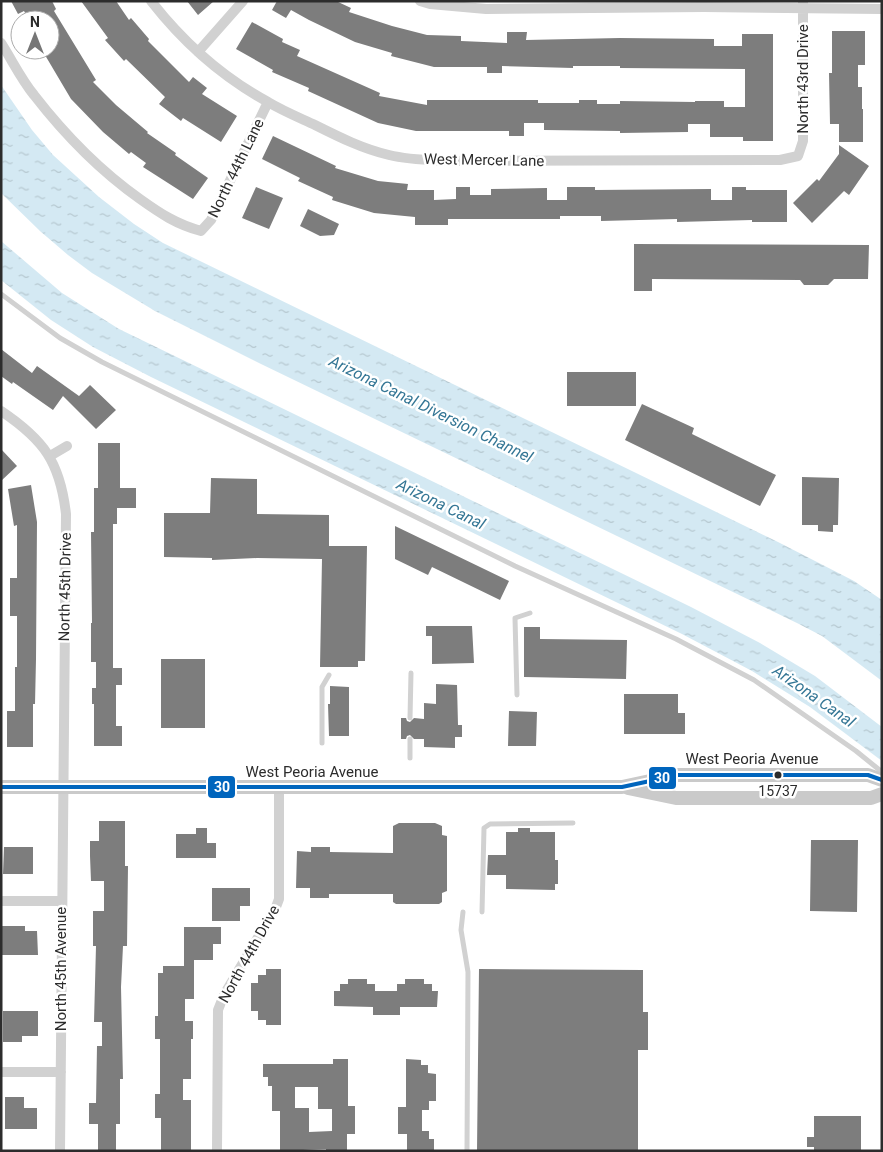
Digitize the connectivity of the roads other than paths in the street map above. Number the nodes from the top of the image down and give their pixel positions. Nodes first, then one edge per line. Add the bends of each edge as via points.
1 (151, 1) edge
2 (244, 1) edge
3 (420, 1) edge
4 (803, 5) edge
5 (882, 10) edge
6 (1, 43) edge
7 (198, 52) junction
8 (268, 102) junction
9 (798, 156) joint
10 (1, 294) edge
11 (1, 411) edge
12 (67, 446) dead end
13 (50, 456) junction
14 (530, 613) dead end
15 (411, 673) dead end
16 (329, 675) dead end
17 (517, 695) dead end
18 (410, 718) dead end
19 (410, 739) dead end
20 (322, 743) dead end
21 (410, 758) dead end
22 (882, 772) edge
23 (882, 780) edge
24 (1, 787) edge
25 (622, 787) junction
26 (62, 788) junction
27 (279, 788) junction
28 (882, 794) edge
29 (573, 823) dead end
30 (1, 901) edge
31 (62, 901) junction
32 (463, 912) dead end
33 (482, 912) dead end
34 (1, 1072) edge
35 (61, 1072) junction
36 (60, 1151) edge
37 (217, 1151) edge
38 (467, 1151) edge

1 - 7 street, West Mercer Lane
2 - 7 street
3 - 4 street via 486,9
4 - 5 street
4 - 9 street, North 43rd Drive via 803,141
6 - 8 street, North 44th Lane via 32,94 90,159 117,183 165,216 182,226 201,231 211,220
7 - 8 street, West Mercer Lane via 238,84
8 - 9 street, West Mercer Lane via 360,146 410,159 780,160
10 - 22 lane via 60,338 102,362 506,562 676,639 754,680
11 - 13 street, North 45th Drive via 34,436
12 - 13 street
13 - 26 street, North 45th Drive via 64,494 66,514
14 - 17 lane via 515,618
15 - 18 lane
16 - 20 lane via 322,687
19 - 21 lane
23 - 25 main road, West Peoria Avenue via 868,775 678,775
24 - 26 main road, West Peoria Avenue
25 - 27 main road, West Peoria Avenue
25 - 28 main road, West Peoria Avenue via 676,798 871,798
26 - 27 main road, West Peoria Avenue
26 - 31 street, North 45th Avenue
27 - 37 street, North 44th Drive via 279,899 218,1010
29 - 33 lane via 490,824 484,828
30 - 31 street
31 - 35 street, North 45th Avenue
32 - 38 lane via 461,930 468,972
34 - 35 street
35 - 36 street, North 45th Avenue

